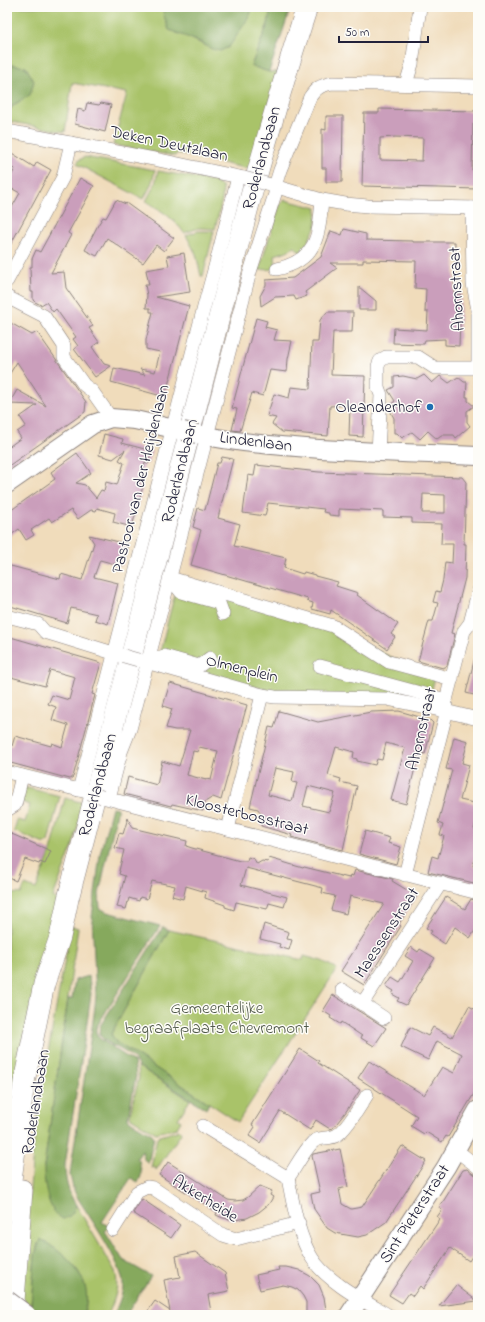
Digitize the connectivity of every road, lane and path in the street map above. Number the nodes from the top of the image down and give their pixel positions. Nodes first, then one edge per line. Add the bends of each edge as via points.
1 (307, 7) edge
2 (420, 7) edge
3 (406, 84) junction
4 (478, 86) edge
5 (7, 131) edge
6 (71, 143) junction
7 (241, 178) junction
8 (271, 185) junction
9 (322, 200) junction
10 (475, 208) edge
11 (277, 269) dead end
12 (7, 281) edge
13 (7, 297) edge
14 (478, 368) edge
15 (111, 418) junction
16 (190, 432) junction
17 (378, 452) junction
18 (478, 456) edge
19 (7, 484) edge
20 (170, 578) junction
21 (478, 592) edge
22 (223, 614) dead end
23 (7, 616) edge
24 (119, 655) junction
25 (210, 658) dead end
26 (143, 661) junction
27 (320, 666) dead end
28 (452, 679) junction
29 (262, 695) junction
30 (446, 706) junction
31 (478, 719) edge
32 (7, 772) edge
33 (22, 776) junction
34 (84, 791) junction
35 (106, 797) junction
36 (7, 810) edge
37 (228, 829) junction
38 (405, 875) junction
39 (441, 883) junction
40 (478, 893) edge
41 (60, 937) junction
42 (342, 990) dead end
43 (362, 1004) junction
44 (384, 1018) dead end
45 (367, 1095) dead end
46 (478, 1110) edge
47 (203, 1126) dead end
48 (456, 1150) junction
49 (478, 1167) edge
50 (288, 1178) junction
51 (7, 1210) edge
52 (298, 1223) junction
53 (113, 1230) dead end
54 (359, 1299) junction
55 (7, 1300) edge
56 (13, 1315) edge
57 (27, 1315) edge
58 (349, 1315) edge
59 (388, 1315) edge

1 - 41 main road, Roderlandbaan via 281,87 251,195
2 - 3 street via 412,64
3 - 4 street, Pastoor van der Heijdenlaan
3 - 8 street, Pastoor van der Heijdenlaan via 332,83 316,89
5 - 6 street, Deken Deutzlaan
6 - 7 street, Deken Deutzlaan
6 - 12 street via 63,177
7 - 8 street, Deken Deutzlaan, bridge
7 - 16 street, Pastoor van der Heijdenlaan via 204,307
8 - 9 street, Deken Deutzlaan
8 - 16 street, Pastoor van der Heijdenlaan via 275,194 250,272
9 - 10 street, Deken Deutzlaan via 368,206
9 - 11 street via 319,234 312,248 298,261
10 - 14 street, Ahornstraat via 473,284 478,310
13 - 15 street via 44,316 64,346 64,357
14 - 17 street via 435,368 418,357 383,358 378,366 378,387 381,396
15 - 16 street, Lindenlaan via 135,420
15 - 19 street, Lindenlaan via 93,424
16 - 17 street, Lindenlaan via 286,446
16 - 20 street, Pastoor van der Heijdenlaan
16 - 24 street, Pastoor van der Heijdenlaan
17 - 18 street, Lindenlaan
20 - 22 street via 181,592 220,603
20 - 26 street, Pastoor van der Heijdenlaan
20 - 28 street via 333,626 389,662
21 - 28 street, Ahornstraat via 470,622 464,631
23 - 24 street via 38,624 45,632
24 - 26 street, bridge
24 - 34 street, Pastoor van der Heijdenlaan
25 - 26 street, Olmenplein via 199,666 164,656
26 - 29 street, Olmenplein
26 - 35 street, Pastoor van der Heijdenlaan via 130,729
27 - 30 street
28 - 30 street, Ahornstraat
29 - 30 street, Olmenplein via 387,699
29 - 37 street
30 - 31 street
30 - 38 street, Ahornstraat
32 - 33 street, Kloosterbosstraat
33 - 34 street, Kloosterbosstraat
33 - 36 street via 15,805
34 - 35 street, Kloosterbosstraat, bridge
35 - 37 street, Kloosterbosstraat
37 - 38 street, Kloosterbosstraat
38 - 39 street, Kloosterbosstraat
39 - 40 street, Kloosterbosstraat
39 - 43 street, Maessenstraat
41 - 51 main road, Roderlandbaan via 44,984 24,1082
41 - 56 main road, Roderlandbaan via 55,988 37,1084 21,1198
42 - 43 street, Maessenstraat
43 - 44 street, Maessenstraat
45 - 50 street via 339,1134 321,1138 309,1146
46 - 48 street, Sint Pieterstraat
47 - 50 street
48 - 49 street
48 - 54 street, Sint Pieterstraat
50 - 52 street
52 - 53 street, Akkerheide via 236,1239 223,1235 153,1188 147,1187 137,1192
52 - 54 street via 305,1245 316,1264
54 - 58 street, Sint Pieterstraat
54 - 59 street
55 - 57 street, bridge

